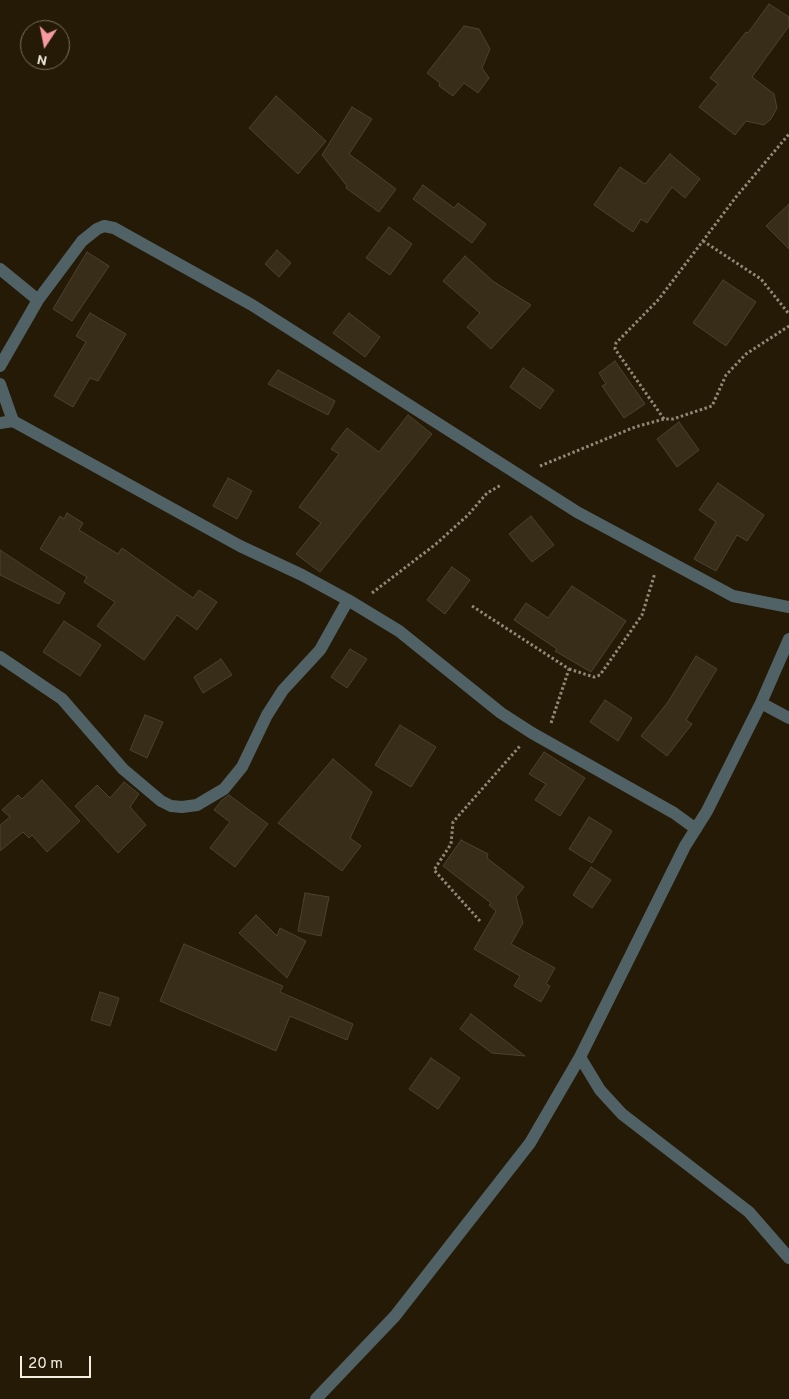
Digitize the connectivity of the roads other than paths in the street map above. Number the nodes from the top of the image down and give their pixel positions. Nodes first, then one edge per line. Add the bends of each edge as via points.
1 (0, 268) edge
2 (38, 300) junction
3 (0, 366) edge
4 (0, 384) edge
5 (14, 421) junction
6 (0, 424) edge
7 (352, 602) junction
8 (789, 607) edge
9 (789, 639) edge
10 (0, 657) edge
11 (761, 703) junction
12 (789, 718) edge
13 (696, 829) junction
14 (580, 1057) junction
15 (789, 1258) edge
16 (316, 1399) edge

1 - 2 street
2 - 3 street
2 - 8 street via 82,241 97,228 114,228 252,305 578,512 733,596
4 - 5 street
5 - 6 street
5 - 7 street via 240,546
7 - 10 street via 320,650 283,690 242,767 224,789 198,805 171,806 161,801 123,769 62,699
7 - 13 street via 399,631 500,713 674,813
9 - 11 street
11 - 12 street
11 - 13 street
13 - 14 street
14 - 15 street via 600,1090 622,1114 749,1212
14 - 16 street via 530,1143 395,1316

